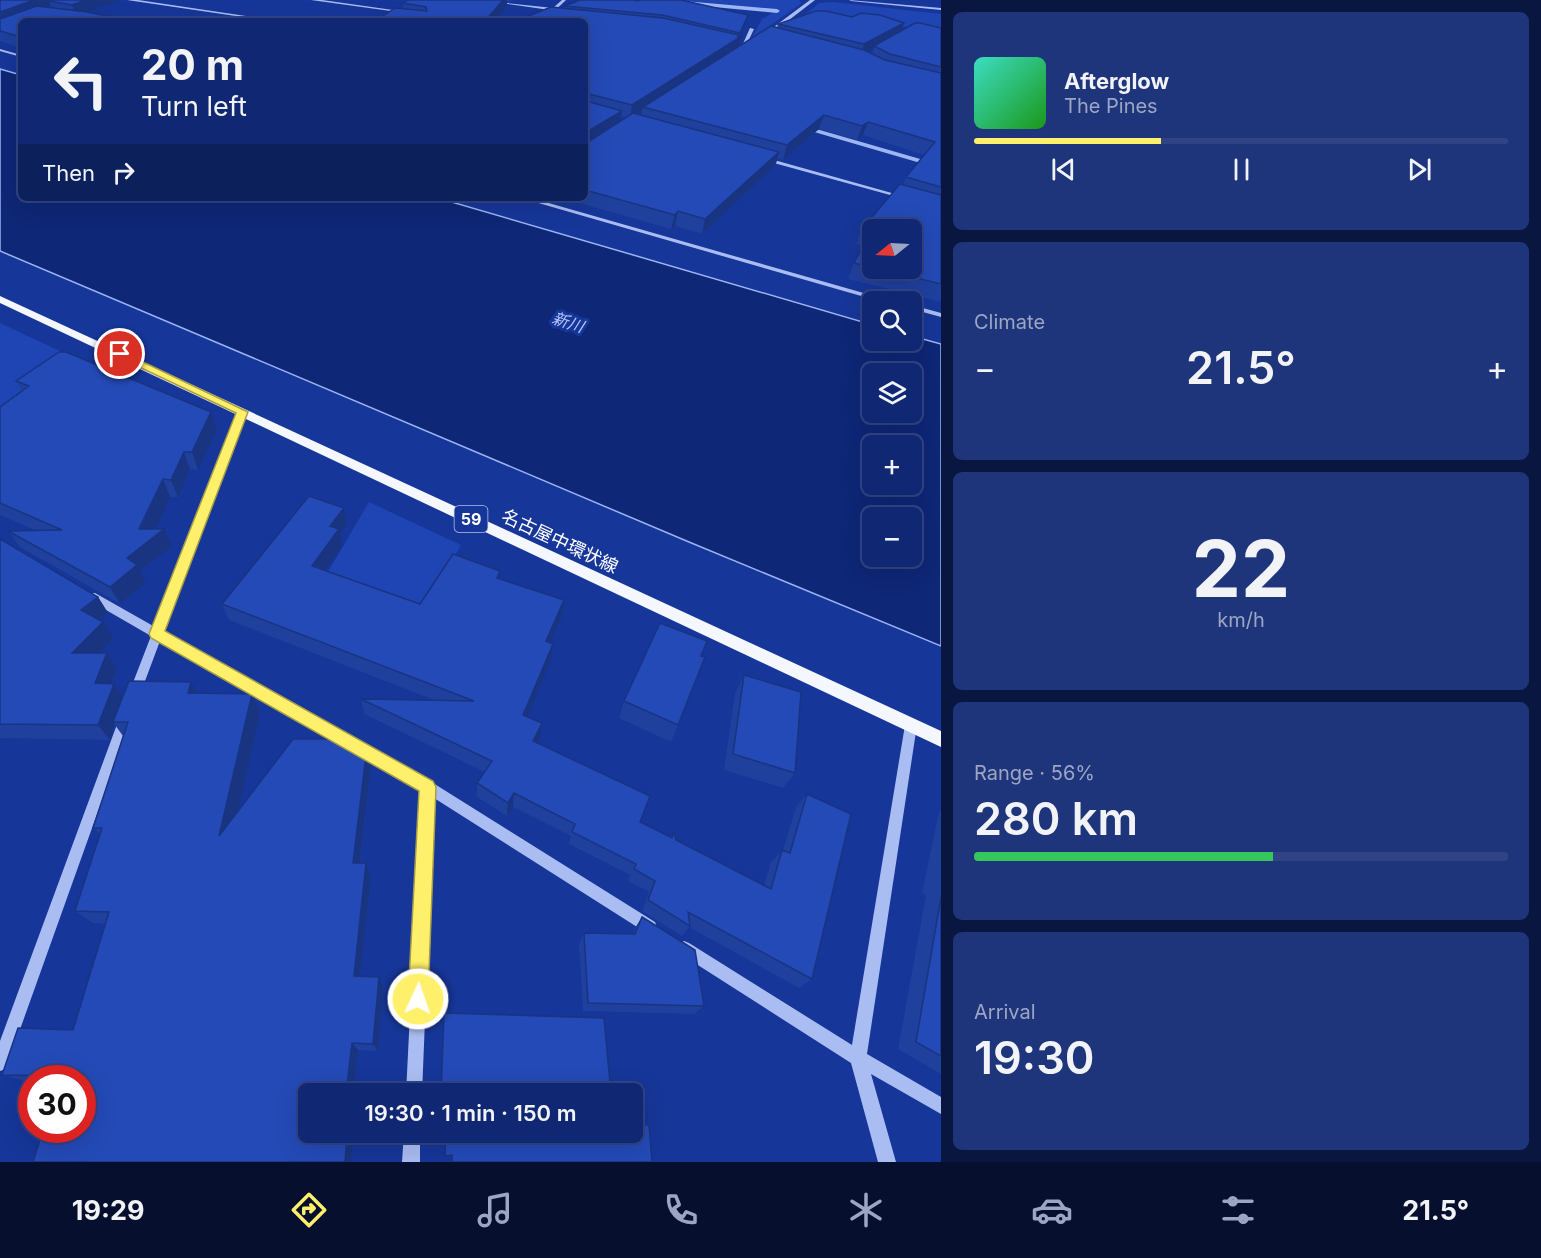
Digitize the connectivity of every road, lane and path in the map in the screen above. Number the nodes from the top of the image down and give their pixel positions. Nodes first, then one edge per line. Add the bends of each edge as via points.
1 (129, 0) edge
2 (314, 0) edge
3 (481, 0) edge
4 (813, 0) edge
5 (851, 0) edge
6 (565, 2) edge
7 (406, 6) edge
8 (555, 8) junction
9 (941, 9) edge
10 (398, 11) junction
11 (547, 15) junction
12 (558, 16) edge
13 (257, 18) edge
14 (403, 18) edge
15 (537, 18) edge
16 (752, 29) dead end
17 (766, 35) junction
18 (777, 38) edge
19 (734, 43) edge
20 (746, 45) junction
21 (0, 50) edge
22 (738, 52) edge
23 (18, 55) edge
24 (754, 156) edge
25 (912, 199) edge
26 (535, 201) edge
27 (862, 294) edge
28 (0, 299) edge
29 (922, 310) edge
30 (941, 315) edge
31 (243, 412) junction
32 (78, 588) edge
33 (156, 634) junction
34 (911, 725) junction
35 (941, 740) edge
36 (428, 787) junction
37 (858, 1058) junction
38 (0, 1063) edge
39 (415, 1083) edge
40 (941, 1106) edge
41 (412, 1143) edge
42 (411, 1162) edge
43 (887, 1162) edge

1 - 13 street
2 - 10 street
3 - 8 street
4 - 17 street
5 - 9 street
6 - 8 street
7 - 10 street
8 - 11 street
10 - 14 street via 392,16
11 - 12 street
11 - 15 street
16 - 20 street
17 - 18 street
17 - 20 street
19 - 20 street
20 - 22 street
21 - 23 street
24 - 25 street
26 - 27 street
28 - 31 main road, 名古屋中環状線 / 59
29 - 30 street
31 - 33 street
31 - 34 main road, 名古屋中環状線 / 59
32 - 33 street
33 - 36 street
33 - 38 street
34 - 35 main road, 名古屋中環状線 / 59
34 - 37 street
36 - 37 street
36 - 39 street
37 - 40 street
37 - 43 street
41 - 42 street

